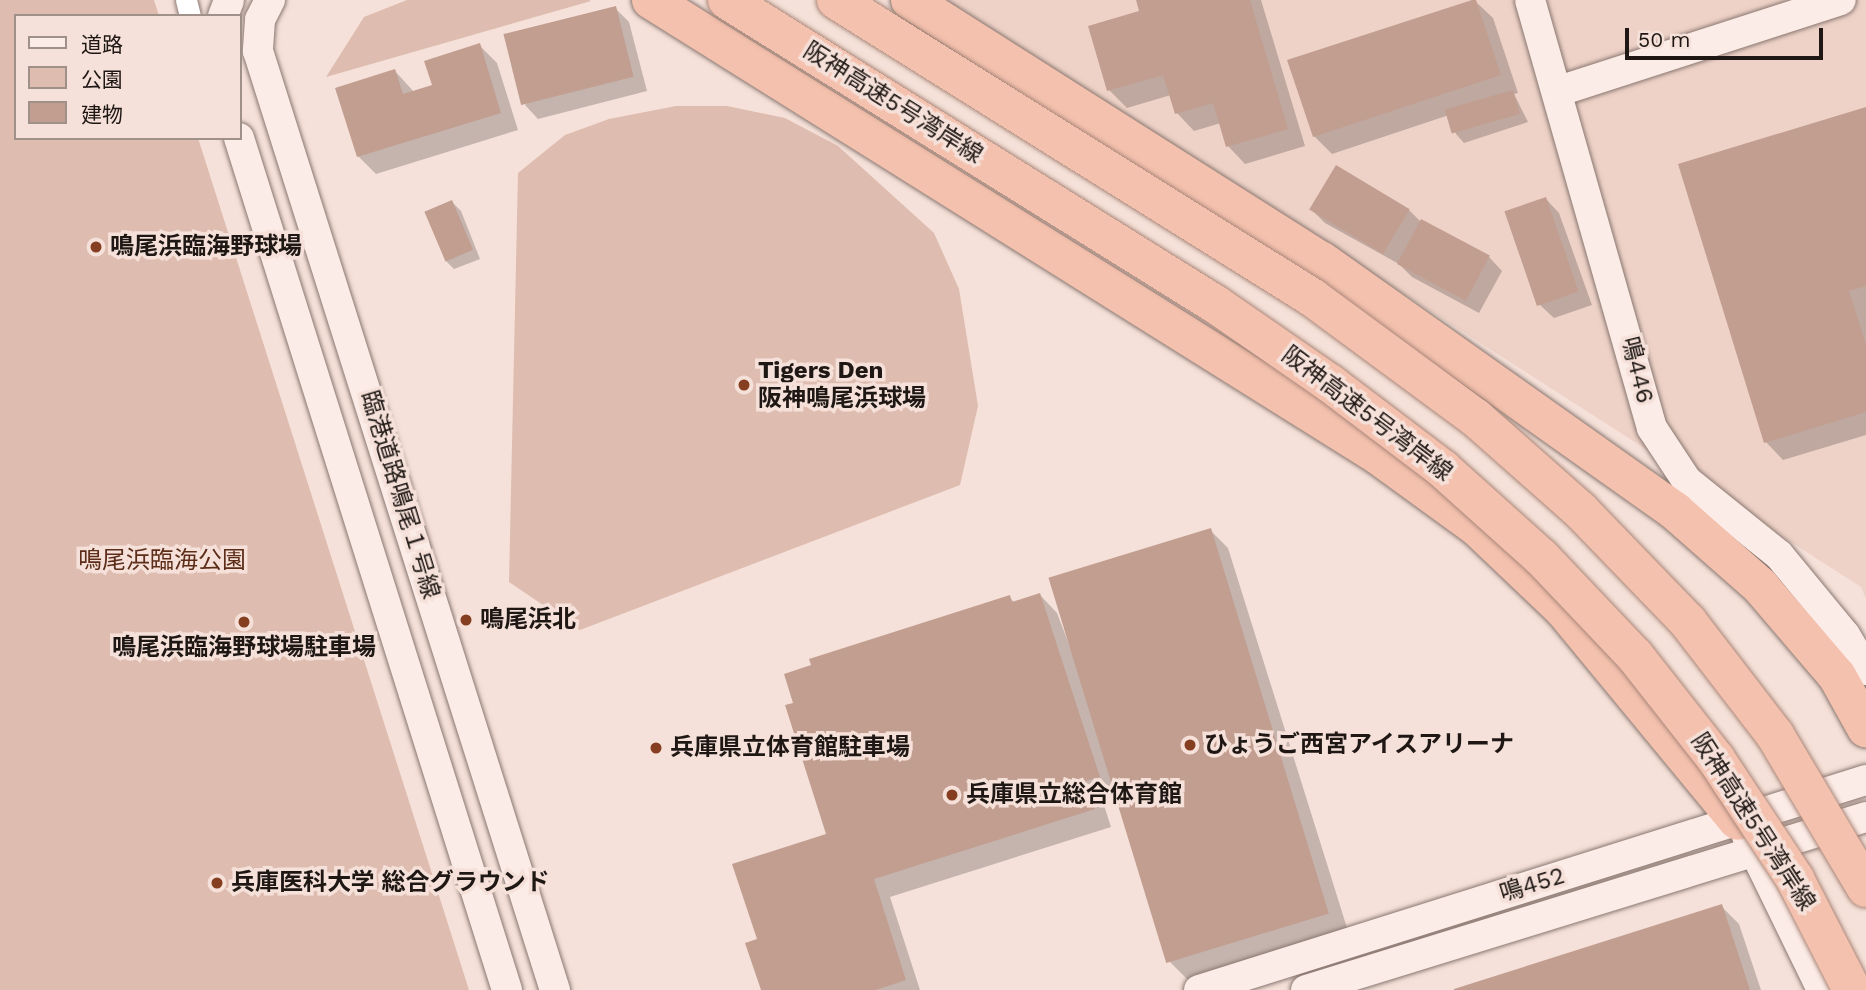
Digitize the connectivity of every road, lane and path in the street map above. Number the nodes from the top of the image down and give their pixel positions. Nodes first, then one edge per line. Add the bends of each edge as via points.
1 (270, 0) edge
2 (651, 0) edge
3 (727, 0) edge
4 (836, 0) edge
5 (910, 0) edge
6 (1530, 0) edge
7 (1840, 0) edge
8 (1559, 90) junction
9 (240, 140) edge
10 (1866, 670) edge
11 (1866, 728) edge
12 (1866, 780) edge
13 (1866, 817) edge
14 (1747, 836) junction
15 (1866, 888) edge
16 (1289, 962) junction
17 (507, 990) edge
18 (555, 990) edge
19 (1199, 990) edge
20 (1298, 990) edge
21 (1306, 990) edge
22 (1822, 990) edge
23 (1852, 990) edge

1 - 18 street, 臨港道路鳴尾１号線 via 260,20 258,51
2 - 14 highway via 1379,456 1478,528 1564,610
3 - 23 highway, 阪神高速5号湾岸線, bridge via 1215,304 1443,469 1542,558 1635,656 1716,758 1795,879
4 - 15 highway, bridge via 1313,298 1476,418 1580,510 1688,622 1775,735
5 - 11 highway via 1322,261 1675,511 1760,586 1837,676
6 - 8 street, 鳴446
7 - 8 street
8 - 10 street, 鳴446 via 1652,428 1688,481 1780,555 1846,635
9 - 17 street, 臨港道路鳴尾１号線
12 - 14 street, 鳴452
13 - 14 street, 鳴452
14 - 16 street, 鳴452
14 - 21 street, 鳴452
14 - 22 street
16 - 19 street, 鳴452
16 - 20 street

